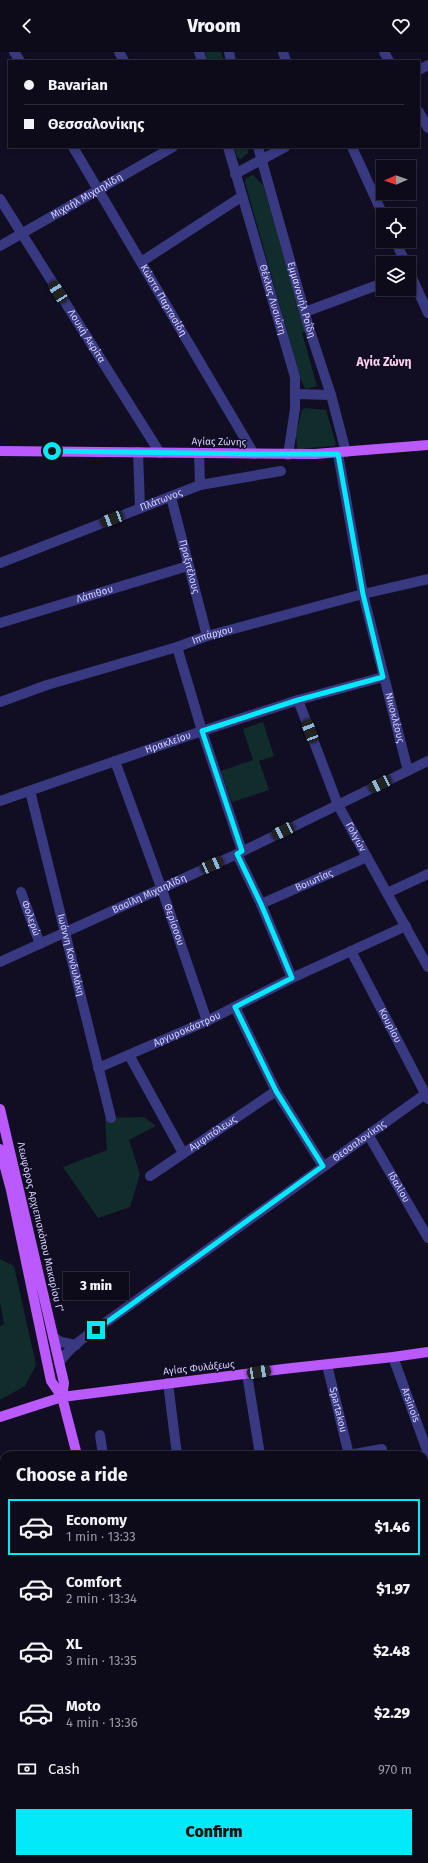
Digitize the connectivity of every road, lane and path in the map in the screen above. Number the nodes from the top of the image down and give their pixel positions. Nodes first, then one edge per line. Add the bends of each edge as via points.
1 (420, 114) edge
2 (428, 128) edge
3 (74, 148) edge
4 (171, 148) edge
5 (228, 148) edge
6 (258, 148) edge
7 (284, 148) edge
8 (352, 148) edge
9 (262, 160) junction
10 (235, 174) junction
11 (99, 189) junction
12 (241, 196) junction
13 (0, 199) edge
14 (381, 208) edge
15 (21, 233) junction
16 (0, 246) edge
17 (141, 262) junction
18 (376, 286) edge
19 (416, 287) edge
20 (305, 312) junction
21 (428, 313) edge
22 (296, 394) junction
23 (331, 395) junction
24 (428, 445) edge
25 (3, 449) edge
26 (138, 452) junction
27 (160, 453) junction
28 (342, 453) junction
29 (199, 454) junction
30 (254, 454) junction
31 (288, 455) junction
32 (281, 471) dead end
33 (200, 485) junction
34 (171, 497) junction
35 (140, 508) junction
36 (0, 563) edge
37 (188, 566) junction
38 (428, 579) edge
39 (363, 594) junction
40 (0, 623) edge
41 (208, 636) junction
42 (177, 647) junction
43 (383, 677) junction
44 (298, 700) junction
45 (0, 702) edge
46 (202, 731) junction
47 (115, 761) junction
48 (428, 761) edge
49 (408, 771) junction
50 (30, 791) junction
51 (0, 801) edge
52 (338, 805) junction
53 (240, 852) junction
54 (367, 857) junction
55 (428, 874) edge
56 (161, 887) junction
57 (21, 892) dead end
58 (387, 893) junction
59 (261, 904) junction
60 (406, 926) junction
61 (65, 933) junction
62 (40, 944) junction
63 (351, 951) junction
64 (0, 962) edge
65 (428, 967) edge
66 (292, 978) junction
67 (235, 1007) junction
68 (206, 1021) junction
69 (129, 1055) junction
70 (98, 1068) junction
71 (276, 1091) junction
72 (427, 1095) edge
73 (0, 1109) edge
74 (111, 1118) dead end
75 (2, 1122) edge
76 (369, 1136) junction
77 (0, 1148) edge
78 (183, 1153) junction
79 (323, 1166) junction
80 (150, 1176) dead end
81 (428, 1238) edge
82 (53, 1337) junction
83 (76, 1345) junction
84 (428, 1352) edge
85 (393, 1357) junction
86 (60, 1363) junction
87 (327, 1365) junction
88 (247, 1374) junction
89 (168, 1383) junction
90 (62, 1397) junction
91 (0, 1417) edge
92 (100, 1435) dead end
93 (382, 1450) dead end
94 (76, 1451) edge
95 (102, 1451) edge
96 (176, 1451) edge
97 (259, 1451) edge
98 (348, 1451) edge
99 (375, 1451) edge
100 (427, 1451) edge

1 - 2 street
3 - 11 street, Κώστα Παρτασίδη
4 - 11 street, Μιχαήλ Μιχαηλίδη
5 - 10 street, Θέκλας Λυσιώτη
6 - 9 street, Εμμανουήλ Ροΐδη
7 - 9 street
8 - 14 street
9 - 10 street
9 - 20 street, Εμμανουήλ Ροΐδη
10 - 12 street, Θέκλας Λυσιώτη
11 - 15 street, Μιχαήλ Μιχαηλίδη
11 - 17 street, Κώστα Παρτασίδη
12 - 17 street
12 - 22 street, Θέκλας Λυσιώτη via 287,344 295,377
13 - 15 street, Λουκή Ακρίτα
15 - 16 street, Μιχαήλ Μιχαηλίδη
15 - 27 street, Λουκή Ακρίτα
17 - 30 street, Κώστα Παρτασίδη
18 - 20 street
19 - 21 street
20 - 23 street, Εμμανουήλ Ροΐδη
22 - 23 street
22 - 31 street, Θέκλας Λυσιώτη
23 - 28 street, Εμμανουήλ Ροΐδη
24 - 28 main road, Αγίας Ζώνης
25 - 26 main road, Αγίας Ζώνης
26 - 27 main road, Αγίας Ζώνης
26 - 35 street
27 - 29 main road, Αγίας Ζώνης
28 - 31 main road, Αγίας Ζώνης
28 - 39 street, Νικοκλέους
29 - 30 main road, Αγίας Ζώνης
29 - 33 street
30 - 31 main road, Αγίας Ζώνης
32 - 33 street, Πλάτωνος
33 - 34 street, Πλάτωνος
34 - 35 street, Πλάτωνος
34 - 37 street, Πραξιτέλους
35 - 36 street, Πλάτωνος
37 - 40 street, Λάπιθου
37 - 41 street, Πραξιτέλους
38 - 39 street, Ιππάρχου
39 - 41 street, Ιππάρχου
39 - 43 street, Νικοκλέους
41 - 42 street, Ιππάρχου
42 - 45 street, Ιππάρχου
42 - 46 street
43 - 44 street, Ηρακλείου
43 - 49 street, Νικοκλέους
44 - 46 street, Ηρακλείου
44 - 52 street, Γολγών
46 - 47 street, Ηρακλείου
46 - 53 street
47 - 50 street, Ηρακλείου
47 - 56 street, Θερίσσου
48 - 49 street, Βασίλη Μιχαηλίδη
49 - 52 street, Βασίλη Μιχαηλίδη
50 - 51 street, Ηρακλείου
50 - 61 street, Ιωάννη Κονδυλάκη
52 - 53 street, Βασίλη Μιχαηλίδη
52 - 54 street, Γολγών
53 - 56 street, Βασίλη Μιχαηλίδη
53 - 59 street
54 - 58 street, Γολγών
54 - 59 street, Βοιωτίας
55 - 58 street
56 - 61 street, Βασίλη Μιχαηλίδη
56 - 68 street, Θερίσσου
57 - 62 street, Φολερώ
58 - 60 street, Γολγών
59 - 66 street
60 - 63 street, Αργυροκάστρου
60 - 65 street, Γολγών
61 - 62 street, Βασίλη Μιχαηλίδη
61 - 70 street, Ιωάννη Κονδυλάκη
62 - 64 street, Βασίλη Μιχαηλίδη
63 - 66 street, Αργυροκάστρου
63 - 72 street, Κουρίου
66 - 67 street, Αργυροκάστρου
67 - 68 street, Αργυροκάστρου
67 - 71 street
68 - 69 street, Αργυροκάστρου
69 - 70 street, Αργυροκάστρου
69 - 78 street
70 - 74 street, Ιωάννη Κονδυλάκη
71 - 78 street, Αμφιπόλεως
71 - 79 street
72 - 76 street, Θεσσαλονίκης
73 - 75 main road, Λεωφόρος Αρχιεπισκόπου Μακαρίου Γ’
75 - 82 main road, Λεωφόρος Αρχιεπισκόπου Μακαρίου Γ’
76 - 79 street, Θεσσαλονίκης
76 - 81 street, Ιδαλίου
77 - 90 main road, Λεωφόρος Αρχιεπισκόπου Μακαρίου Γ’ via 51,1381
78 - 80 street, Αμφιπόλεως
79 - 83 street, Θεσσαλονίκης
82 - 83 street via 61,1342
82 - 86 main road, Λεωφόρος Αρχιεπισκόπου Μακαρίου Γ’
83 - 86 street, Θεσσαλονίκης
84 - 85 main road, Αγίας Φυλάξεως
85 - 87 main road, Αγίας Φυλάξεως
85 - 100 street, Arsinois
86 - 90 main road, Λεωφόρος Αρχιεπισκόπου Μακαρίου Γ’ via 64,1383
87 - 88 main road, Αγίας Φυλάξεως
87 - 98 street, Spartakou
88 - 89 main road, Αγίας Φυλάξεως
88 - 97 street
89 - 90 main road, Αγίας Φυλάξεως
89 - 96 street
90 - 91 main road, Αγίας Φυλάξεως
90 - 94 main road, Λεωφόρος Αρχιεπισκόπου Μακαρίου Γ’
92 - 95 street
93 - 99 street

